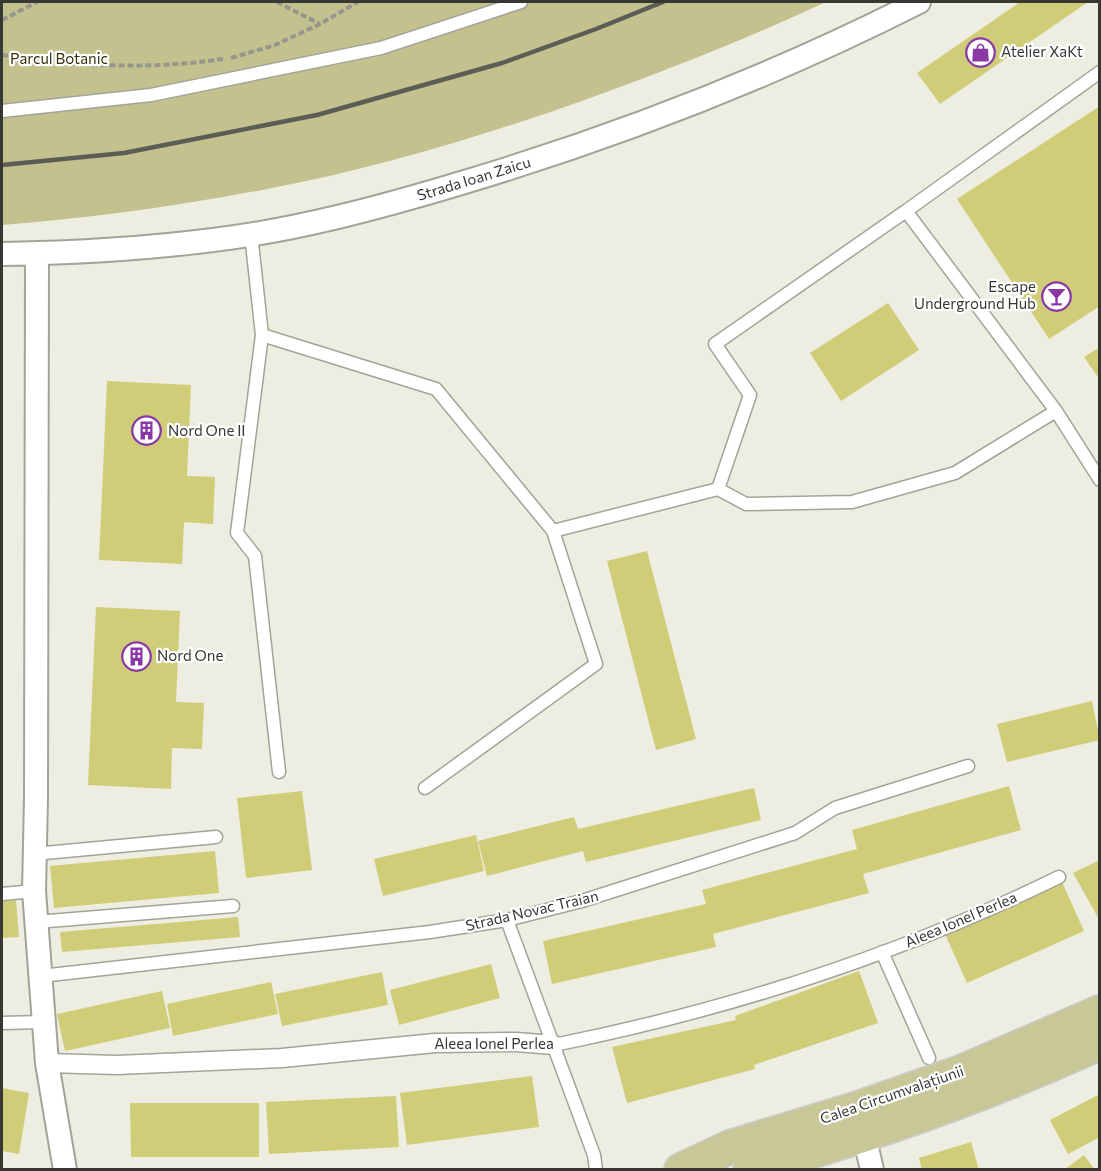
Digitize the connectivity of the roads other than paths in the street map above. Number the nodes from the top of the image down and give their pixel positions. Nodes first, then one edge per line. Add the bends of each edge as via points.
1 (521, 2) edge
2 (919, 2) edge
3 (1100, 72) edge
4 (2, 111) edge
5 (906, 211) junction
6 (251, 234) junction
7 (37, 253) junction
8 (2, 254) edge
9 (262, 335) junction
10 (1056, 411) junction
11 (1100, 480) edge
12 (718, 489) junction
13 (553, 531) junction
14 (968, 766) dead end
15 (279, 772) dead end
16 (425, 788) dead end
17 (216, 837) dead end
18 (34, 854) junction
19 (1059, 878) dead end
20 (34, 891) junction
21 (2, 894) edge
22 (233, 906) dead end
23 (507, 920) junction
24 (36, 922) junction
25 (882, 952) junction
26 (40, 976) junction
27 (1100, 1012) edge
28 (44, 1022) junction
29 (2, 1023) edge
30 (1100, 1042) edge
31 (554, 1045) junction
32 (929, 1058) dead end
33 (47, 1063) junction
34 (861, 1121) junction
35 (65, 1170) edge
36 (596, 1170) edge
37 (681, 1170) edge
38 (750, 1170) edge
39 (872, 1170) edge

1 - 4 lane via 381,48 151,96
2 - 6 street, Strada Ioan Zaicu via 766,74 566,150 422,195
3 - 5 lane
5 - 10 lane
5 - 12 lane via 715,344 750,395
6 - 7 street, Strada Ioan Zaicu via 124,249
6 - 9 lane
7 - 8 street, Strada Ioan Zaicu
7 - 18 street
9 - 13 lane via 436,389
9 - 15 lane via 237,533 255,556
10 - 11 lane
10 - 12 lane via 955,473 852,502 746,504
12 - 13 lane
13 - 16 lane via 596,664
14 - 23 lane, Strada Novac Traian via 835,808 795,833 582,901
17 - 18 lane
18 - 20 street
19 - 25 lane, Aleea Ionel Perlea
20 - 21 lane
20 - 24 street
22 - 24 lane
23 - 26 lane, Strada Novac Traian via 449,930
23 - 31 lane
24 - 26 street
25 - 31 lane, Aleea Ionel Perlea via 695,1013
25 - 32 lane
26 - 28 street
27 - 34 main road, Calea Circumvalațiunii
28 - 29 lane
28 - 33 street
30 - 34 main road, Calea Circumvalațiunii via 1013,1080
31 - 33 street, Aleea Ionel Perlea via 435,1043 282,1058 117,1065
31 - 36 lane
33 - 35 street
34 - 37 main road, Calea Circumvalațiunii via 730,1147
34 - 38 main road, Calea Circumvalațiunii
34 - 39 street

